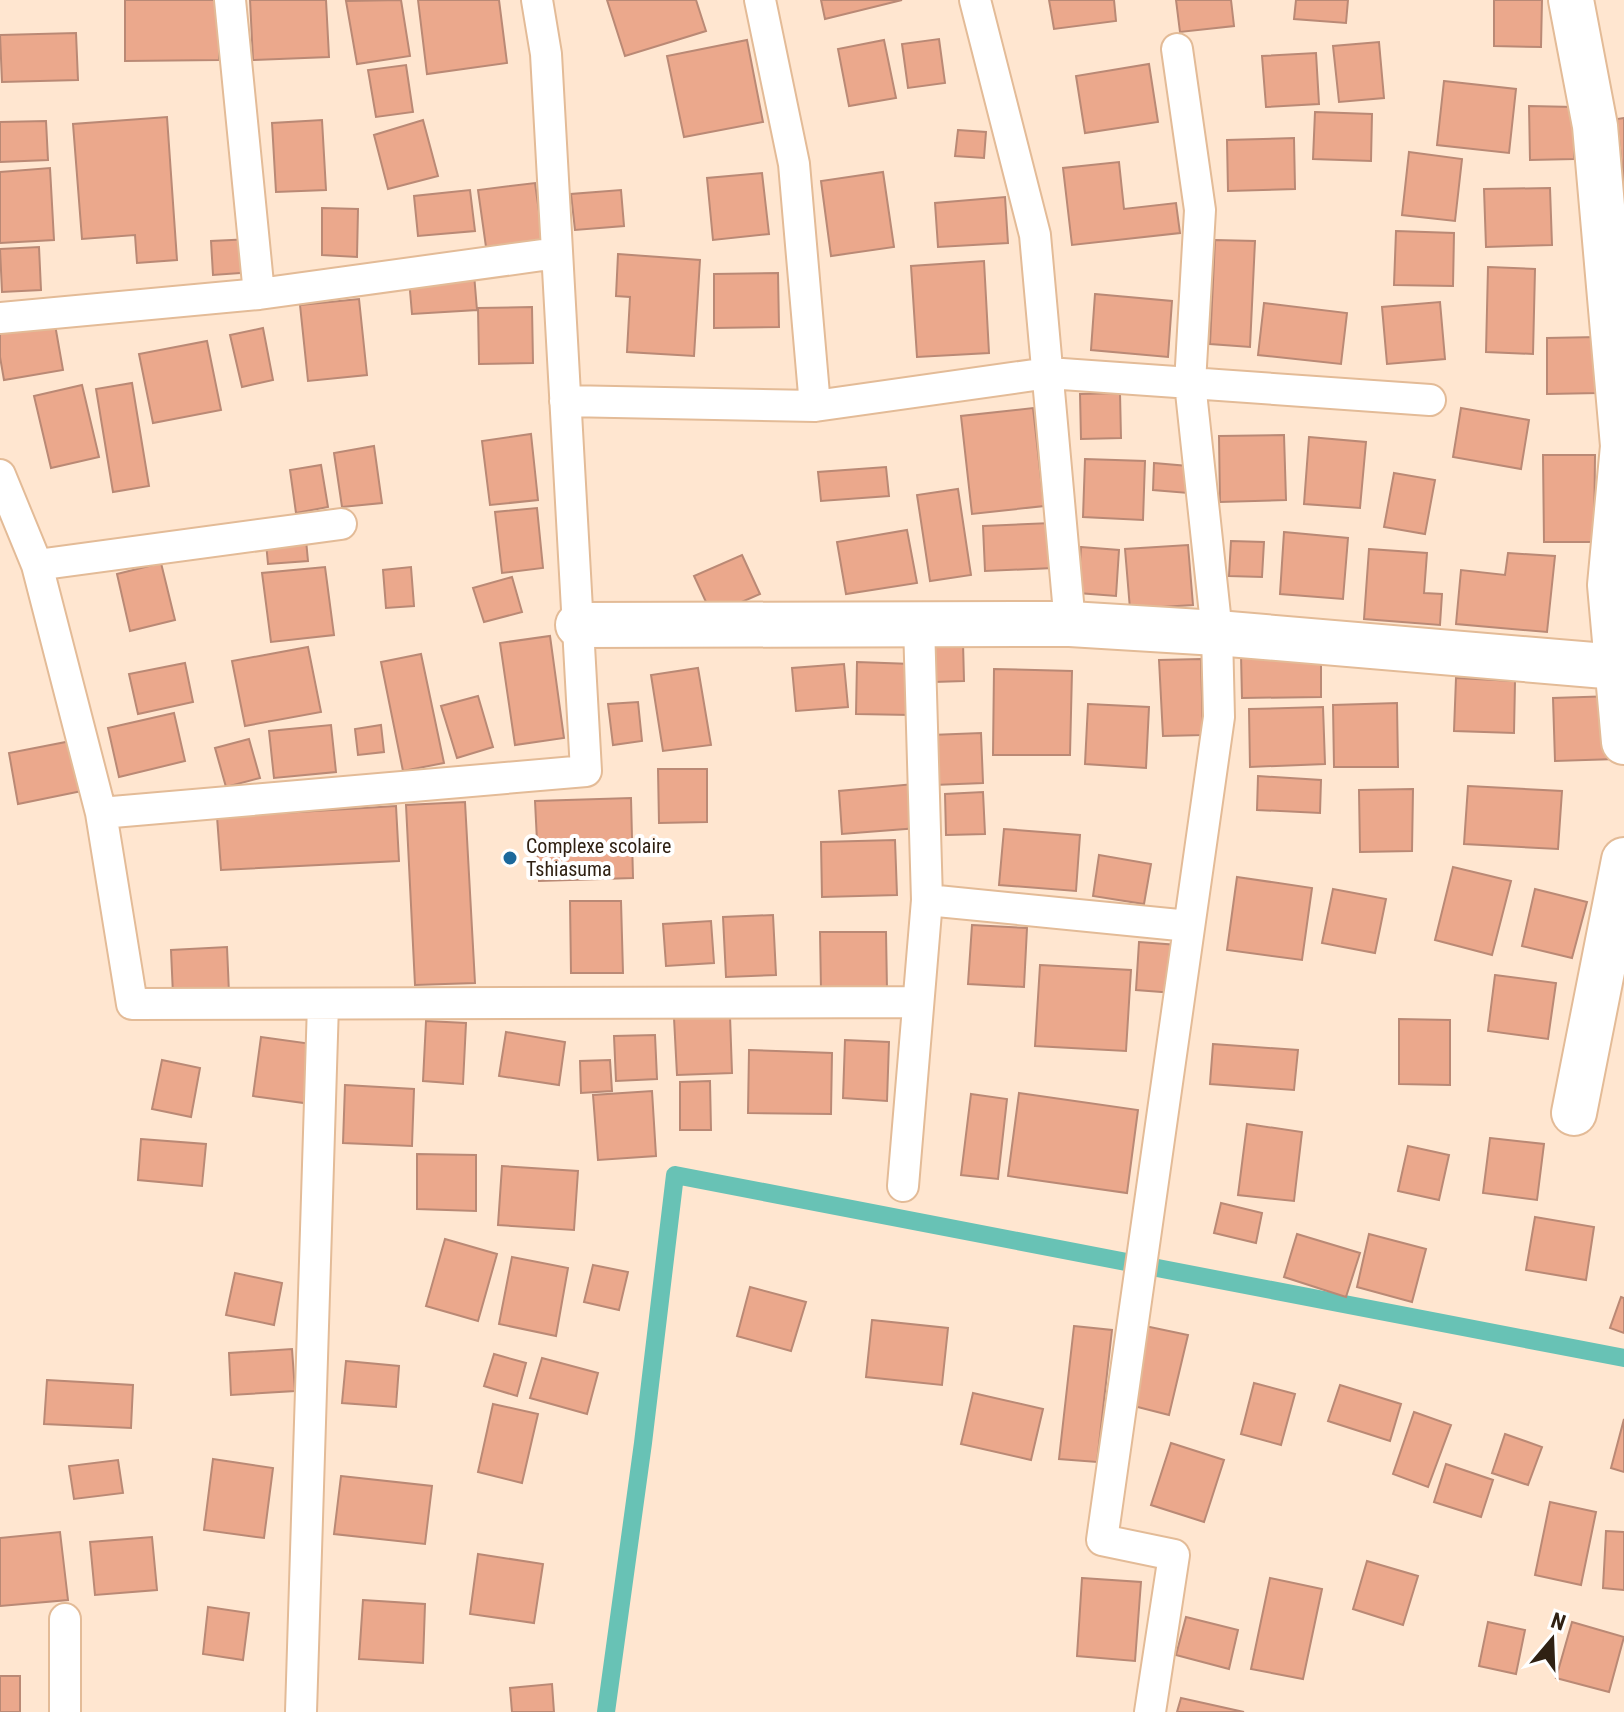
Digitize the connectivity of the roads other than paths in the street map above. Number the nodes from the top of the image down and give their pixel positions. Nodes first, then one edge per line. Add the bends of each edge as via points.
1 (230, 0) edge
2 (537, 0) edge
3 (760, 0) edge
4 (975, 0) edge
5 (1571, 0) edge
6 (1177, 49) dead end
7 (557, 253) junction
8 (259, 294) junction
9 (0, 318) edge
10 (1620, 348) edge
11 (1048, 373) junction
12 (1190, 383) junction
13 (1430, 400) dead end
14 (565, 401) junction
15 (815, 406) junction
16 (0, 475) edge
17 (341, 524) dead end
18 (37, 565) junction
19 (1617, 586) edge
20 (919, 624) junction
21 (1070, 624) junction
22 (578, 625) junction
23 (1217, 633) junction
24 (1617, 667) junction
25 (1624, 742) edge
26 (101, 813) junction
27 (1624, 860) edge
28 (927, 900) junction
29 (1189, 926) junction
30 (1615, 950) edge
31 (917, 1002) junction
32 (323, 1004) junction
33 (1574, 1113) dead end
34 (903, 1186) dead end
35 (65, 1619) dead end
36 (65, 1712) edge
37 (301, 1712) edge
38 (1150, 1712) edge

1 - 8 lane
2 - 7 lane via 546,54
3 - 15 lane via 794,164
4 - 11 lane via 1035,235
5 - 10 street via 1595,126
6 - 12 lane via 1200,210
7 - 8 lane
7 - 14 lane
8 - 9 lane
10 - 19 street via 1623,446
11 - 12 lane
11 - 15 lane
11 - 21 lane
12 - 13 lane
12 - 23 lane
14 - 15 lane
14 - 22 lane
16 - 18 lane
17 - 18 lane
18 - 26 lane
19 - 24 street
20 - 21 street
20 - 22 street
20 - 28 lane
21 - 23 street
22 - 26 lane via 586,771
23 - 24 street
23 - 29 lane via 1219,717
24 - 25 street
26 - 32 lane via 132,1004
27 - 30 street
28 - 29 lane
28 - 31 lane
29 - 38 lane via 1102,1540 1174,1555
30 - 33 street
31 - 32 lane
31 - 34 lane
32 - 37 lane
35 - 36 lane

